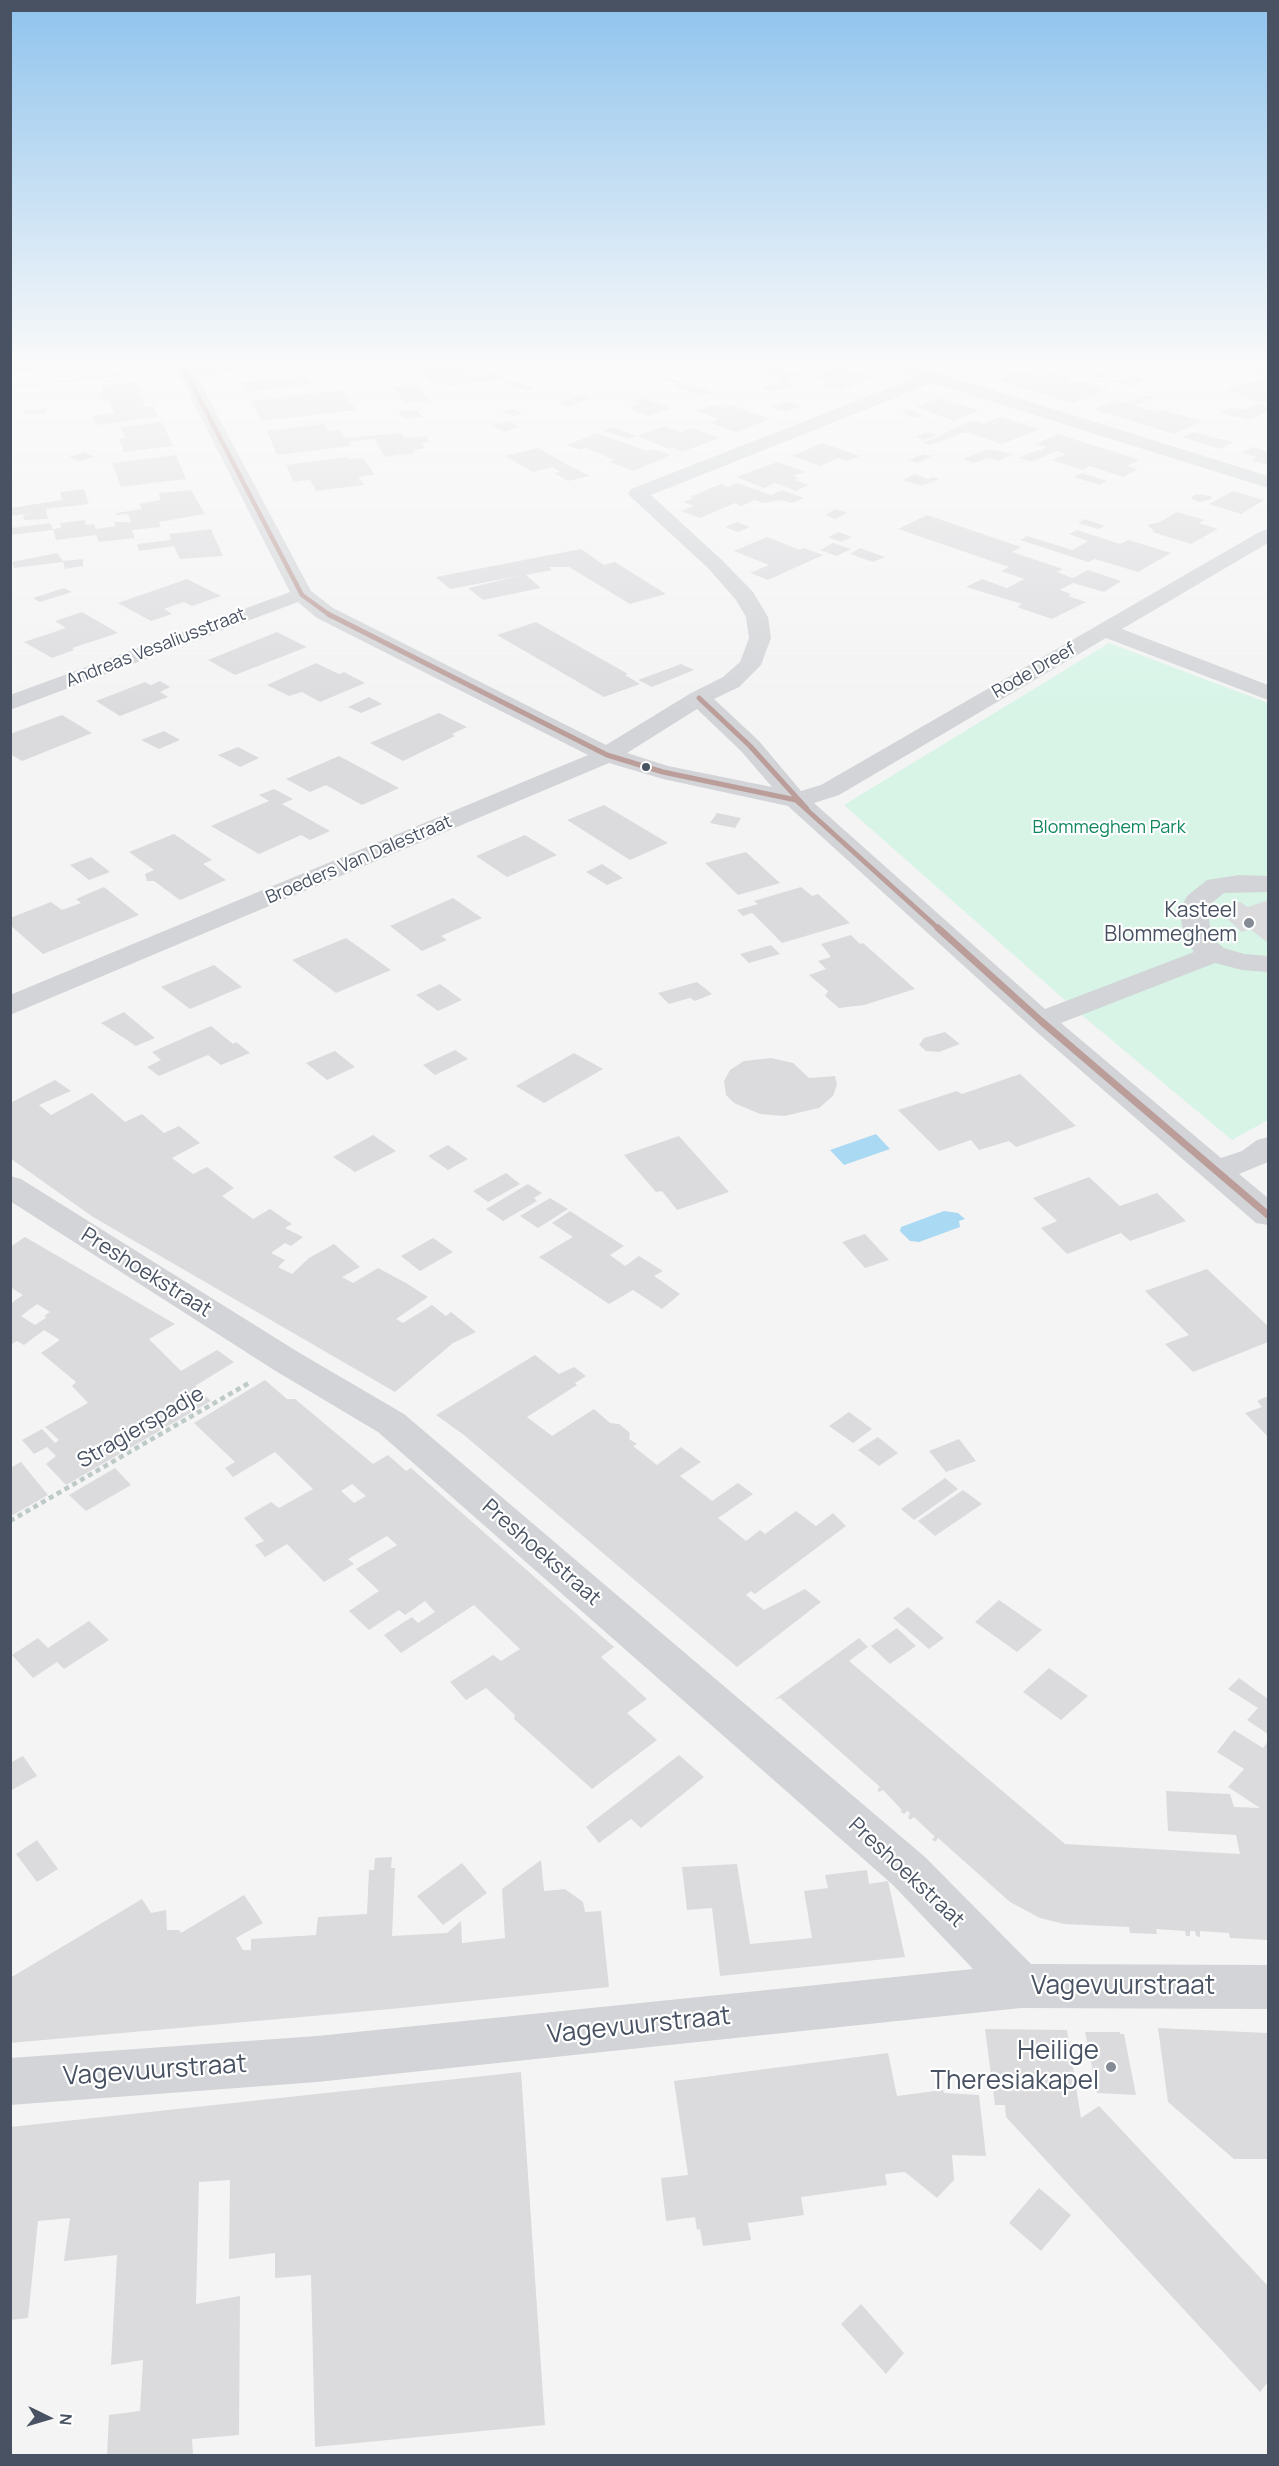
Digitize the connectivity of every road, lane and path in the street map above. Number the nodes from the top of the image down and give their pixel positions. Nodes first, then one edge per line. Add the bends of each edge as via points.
1 (243, 482) edge
2 (666, 482) edge
3 (1269, 535) edge
4 (302, 595) junction
5 (1104, 630) junction
6 (1269, 693) edge
7 (699, 698) junction
8 (14, 699) edge
9 (607, 755) junction
10 (796, 800) junction
11 (1269, 884) edge
12 (1214, 954) junction
13 (1269, 964) edge
14 (10, 1006) edge
15 (1041, 1021) junction
16 (1269, 1147) edge
17 (1218, 1170) junction
18 (10, 1186) edge
19 (1269, 1215) edge
20 (286, 1362) junction
21 (10, 1521) edge
22 (1020, 1986) junction
23 (1269, 1988) edge
24 (10, 2082) edge

1 - 4 street
2 - 7 street, Broeders Van Dalestraat via 638,493 716,565 757,617 760,638 750,665 731,682
3 - 5 street, Rode Dreef
4 - 8 street, Andreas Vesaliusstraat
4 - 9 street via 325,613
5 - 6 street
5 - 10 street, Rode Dreef via 830,790
7 - 9 street, Broeders Van Dalestraat
7 - 10 street via 750,746
9 - 10 street
9 - 14 street, Broeders Van Dalestraat
10 - 15 street
11 - 12 street via 1216,886 1197,902 1196,926 1203,945
12 - 13 street
12 - 15 street
15 - 17 street
16 - 17 street via 1253,1158
17 - 19 street
18 - 20 street, Preshoekstraat
20 - 21 path, Stragierspadje
20 - 22 street, Preshoekstraat via 391,1423 909,1871
22 - 23 street, Vagevuurstraat
22 - 24 street, Vagevuurstraat via 317,2059

